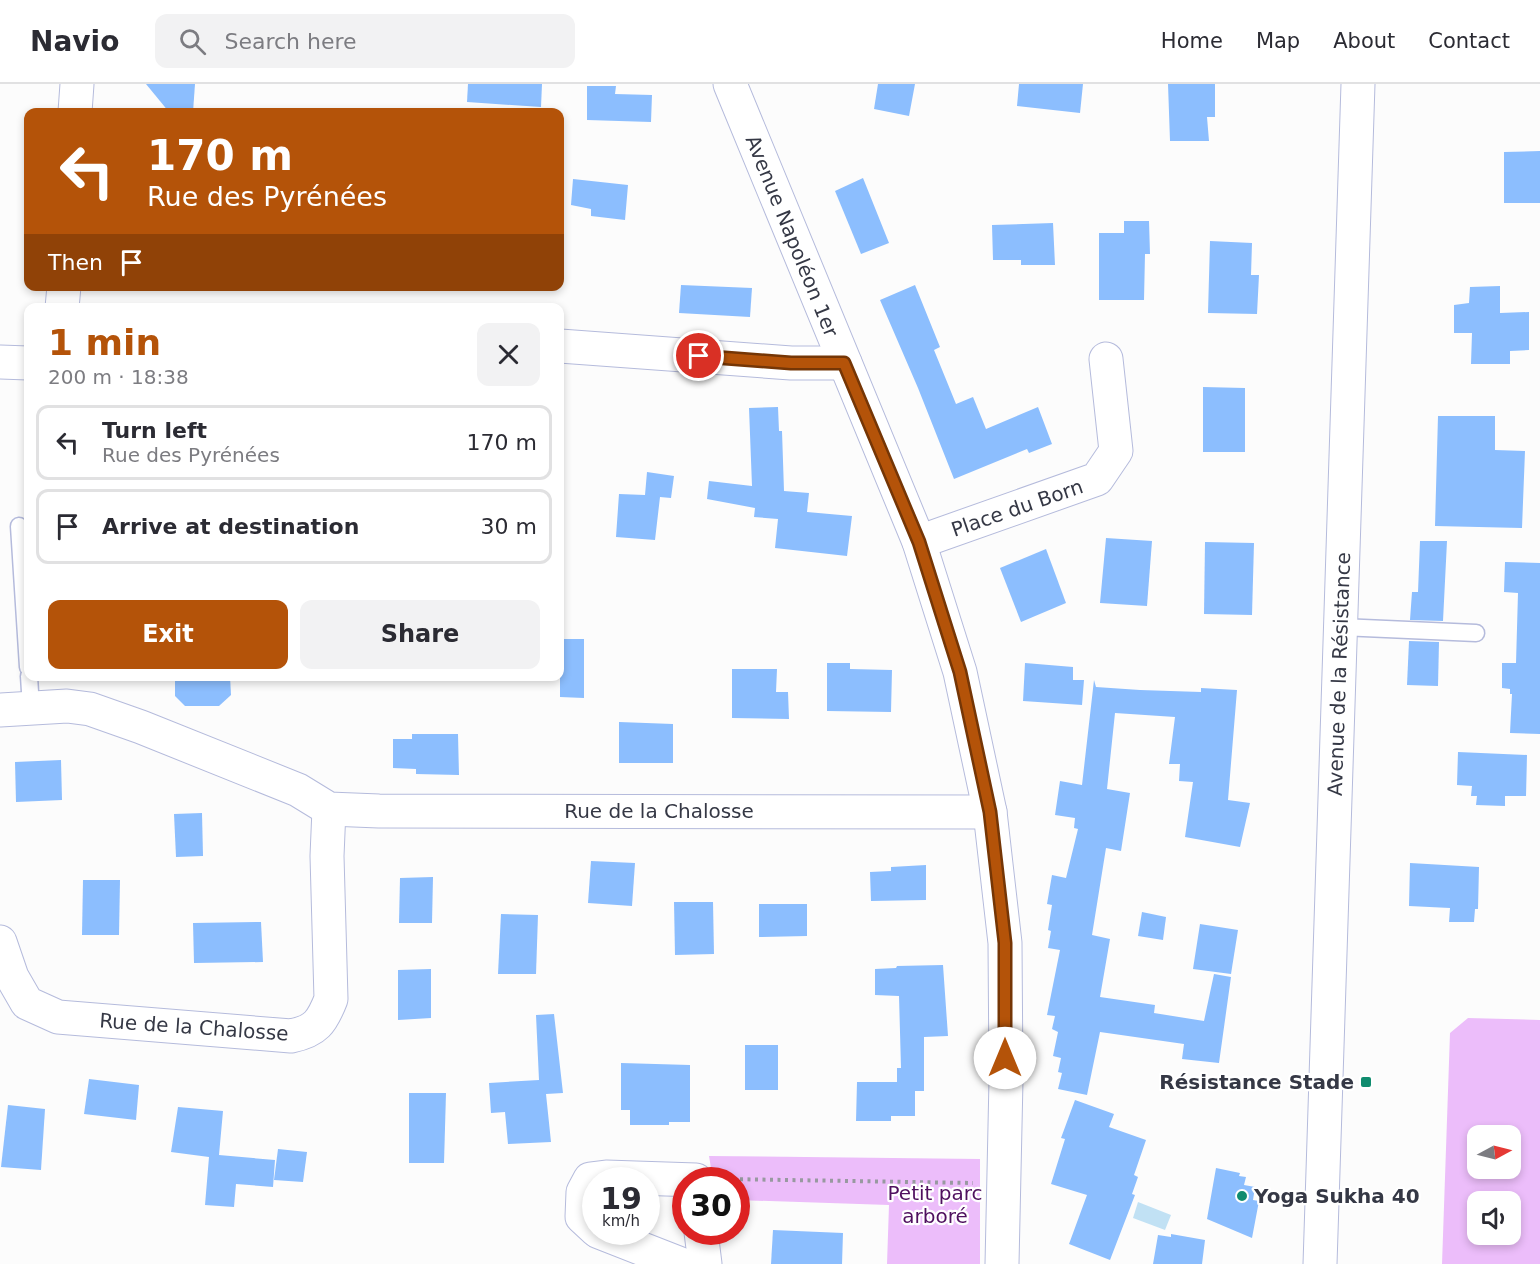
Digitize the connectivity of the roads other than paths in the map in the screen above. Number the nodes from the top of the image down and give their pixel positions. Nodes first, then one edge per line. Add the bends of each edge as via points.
1 (77, 84) edge
2 (730, 84) edge
3 (1358, 84) edge
4 (75, 108) edge
5 (564, 346) edge
6 (1106, 359) dead end
7 (0, 362) edge
8 (24, 363) edge
9 (844, 363) junction
10 (20, 526) dead end
11 (919, 542) junction
12 (24, 596) edge
13 (1341, 627) junction
14 (1476, 633) dead end
15 (20, 698) edge
16 (329, 809) junction
17 (990, 812) junction
18 (0, 942) edge
19 (633, 1245) edge
20 (703, 1245) edge
21 (681, 1264) edge
22 (705, 1264) edge
23 (1002, 1264) edge
24 (1320, 1264) edge

1 - 4 street
2 - 9 street, Avenue Napoléon 1er
3 - 13 street, Avenue de la Résistance
5 - 9 street via 791,363
6 - 11 street, Place du Born via 1116,451 1098,479
7 - 8 street
9 - 11 street, Avenue Napoléon 1er
10 - 12 lane
11 - 17 street, Avenue Napoléon 1er via 960,672
13 - 14 lane
13 - 24 street, Avenue de la Résistance
15 - 16 street, Rue de la Chalosse via 90,709 141,727 298,790
16 - 17 street, Rue de la Chalosse
16 - 18 street, Rue de la Chalosse via 331,999 323,1019 306,1033 291,1036 58,1017 27,1003 12,977
17 - 23 street, Avenue Napoléon 1er via 1005,943
19 - 21 street
20 - 22 street

